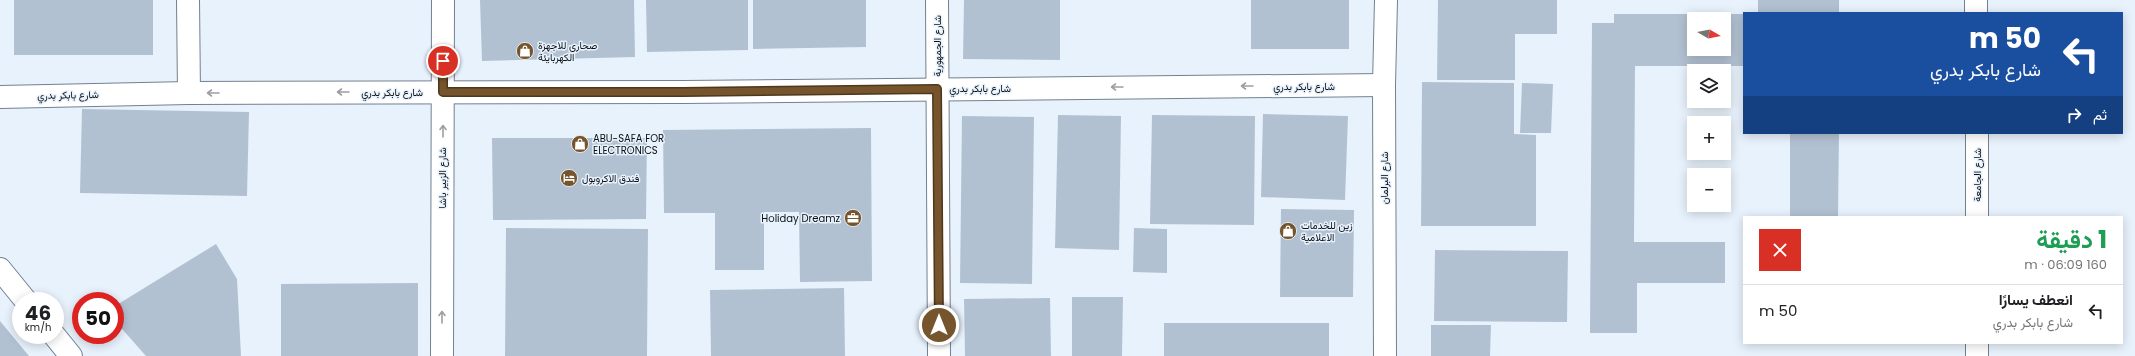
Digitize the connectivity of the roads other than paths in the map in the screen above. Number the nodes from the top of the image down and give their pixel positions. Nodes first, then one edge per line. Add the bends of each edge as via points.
1 (188, 0) edge
2 (443, 0) edge
3 (937, 0) edge
4 (1386, 0) edge
5 (1976, 0) edge
6 (1976, 12) edge
7 (1384, 85) junction
8 (937, 89) junction
9 (443, 92) junction
10 (189, 93) junction
11 (0, 96) edge
12 (1977, 134) edge
13 (1977, 216) edge
14 (0, 269) edge
15 (19, 292) edge
16 (62, 344) edge
17 (1977, 344) edge
18 (72, 356) edge
19 (442, 356) edge
20 (939, 356) edge
21 (1385, 356) edge
22 (1977, 356) edge

1 - 10 street
2 - 9 street, شارع الزبير باشا
3 - 8 street, شارع الجمهورية
4 - 7 street, شارع البرلمان
5 - 6 street
7 -> 8 street, شارع بابكر بدري
7 - 21 street, شارع البرلمان
8 - 9 street, شارع بابكر بدري
8 - 20 street, شارع الجمهورية
9 -> 10 street, شارع بابكر بدري
19 -> 9 street, شارع الزبير باشا
10 - 11 street, شارع بابكر بدري
12 - 13 street, شارع الجامعة
14 - 15 street
16 - 18 street
17 - 22 street

